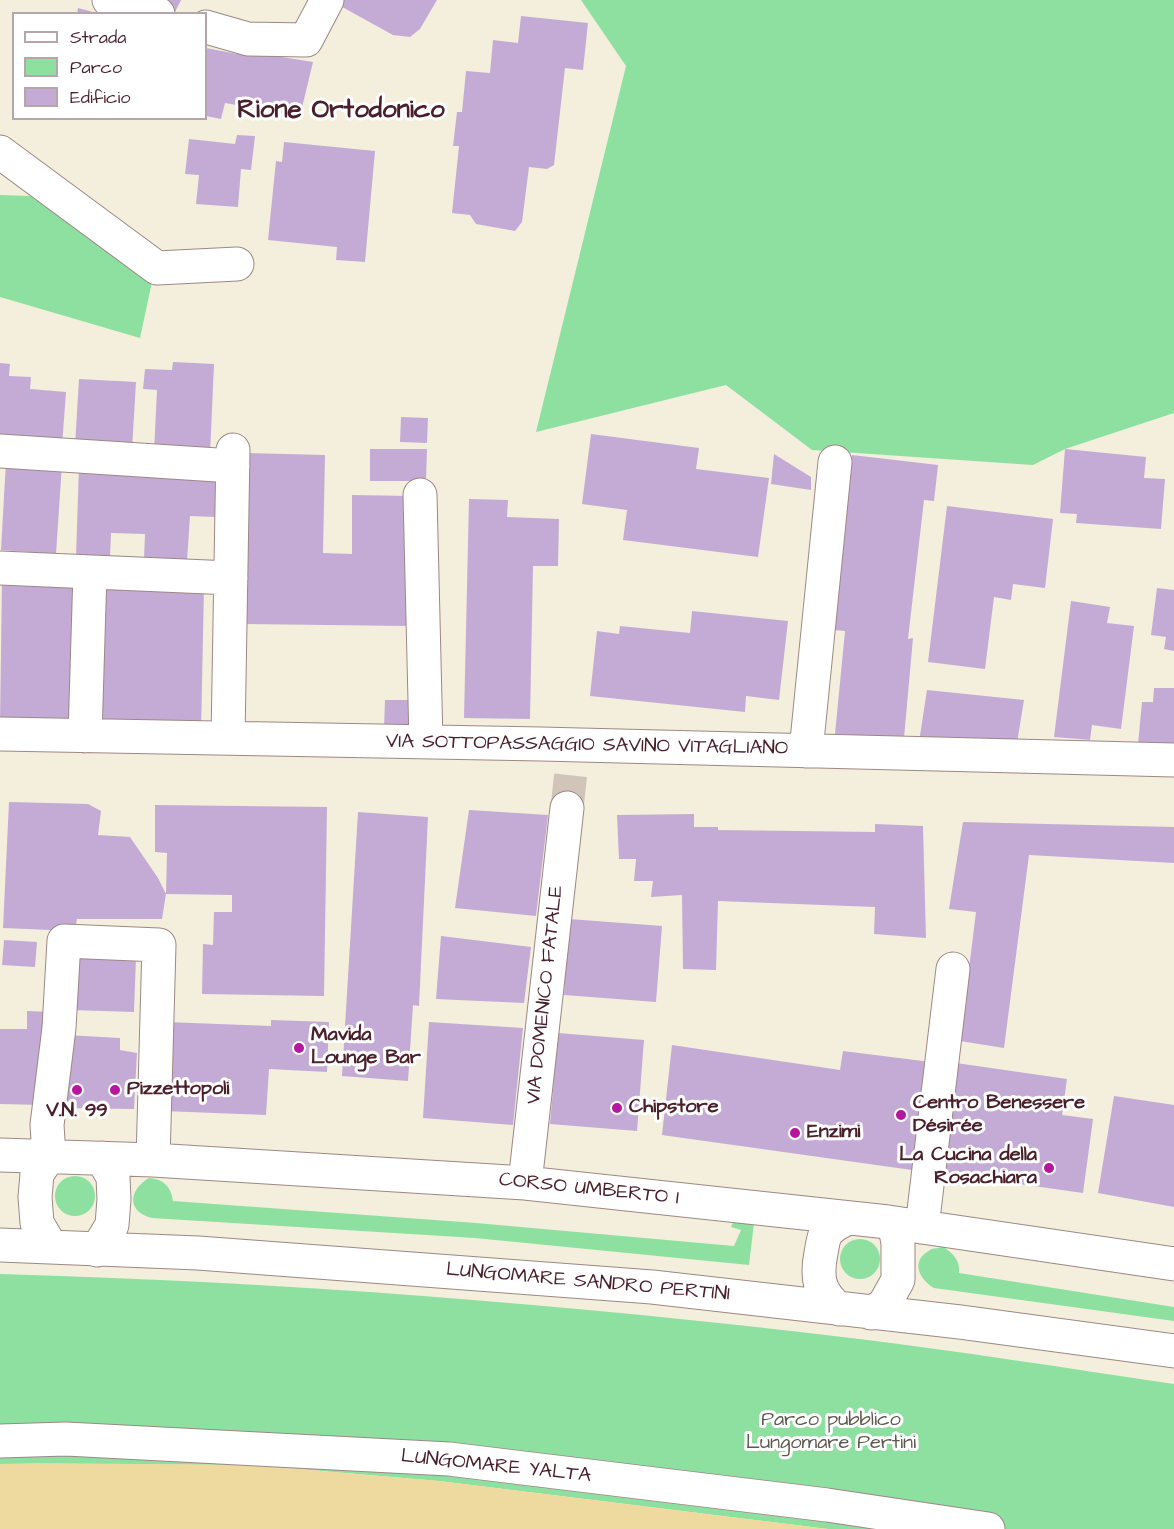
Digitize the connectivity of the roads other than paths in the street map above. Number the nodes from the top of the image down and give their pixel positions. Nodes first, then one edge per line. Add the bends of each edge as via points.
1 (109, 0) edge
2 (327, 0) edge
3 (151, 12) edge
4 (207, 27) edge
5 (0, 152) edge
6 (237, 264) dead end
7 (0, 451) edge
8 (835, 462) dead end
9 (420, 495) dead end
10 (0, 568) edge
11 (90, 572) junction
12 (231, 578) junction
13 (0, 734) edge
14 (85, 736) junction
15 (228, 738) junction
16 (426, 742) junction
17 (806, 751) junction
18 (1174, 760) edge
19 (567, 808) tunnel mouth
20 (953, 969) dead end
21 (0, 1155) edge
22 (48, 1156) junction
23 (102, 1158) junction
24 (153, 1160) junction
25 (525, 1183) junction
26 (848, 1218) junction
27 (888, 1222) junction
28 (922, 1227) junction
29 (0, 1245) edge
30 (51, 1247) junction
31 (96, 1250) junction
32 (1174, 1264) edge
33 (855, 1311) junction
34 (1174, 1351) edge
35 (0, 1441) edge
36 (988, 1529) edge

1 - 3 street
2 - 4 street via 306,40 248,39
5 - 6 street via 157,268
7 - 12 street via 233,458
8 - 17 street
9 - 16 street
10 - 11 street
11 - 12 street
11 - 14 street
12 - 15 street
13 - 14 street, VIA SOTTOPASSAGGIO SAVINO VITAGLIANO
14 - 15 street, VIA SOTTOPASSAGGIO SAVINO VITAGLIANO
15 - 16 street, VIA SOTTOPASSAGGIO SAVINO VITAGLIANO
16 - 17 street, VIA SOTTOPASSAGGIO SAVINO VITAGLIANO via 573,749
17 - 18 street, VIA SOTTOPASSAGGIO SAVINO VITAGLIANO
19 - 25 street, VIA DOMENICO FATALE
20 - 28 street
21 - 22 street, CORSO UMBERTO I
22 - 23 street, CORSO UMBERTO I
22 - 24 street via 47,1125 59,1028 64,941 159,945
22 - 30 street via 37,1174 35,1197 37,1223
23 - 24 street, CORSO UMBERTO I
23 - 31 street via 113,1177 114,1199 112,1225
24 - 25 street, CORSO UMBERTO I
25 - 26 street, CORSO UMBERTO I
26 - 27 street, CORSO UMBERTO I
26 - 33 street via 825,1235 819,1278 828,1300
27 - 28 street, CORSO UMBERTO I
27 - 33 street via 898,1243 898,1280 884,1305
28 - 32 street, CORSO UMBERTO I
29 - 30 street, LUNGOMARE SANDRO PERTINI
30 - 31 street, LUNGOMARE SANDRO PERTINI
31 - 33 street, LUNGOMARE SANDRO PERTINI via 198,1253 546,1278
33 - 34 street, LUNGOMARE SANDRO PERTINI
35 - 36 street, LUNGOMARE YALTA via 66,1440 449,1459 827,1505

